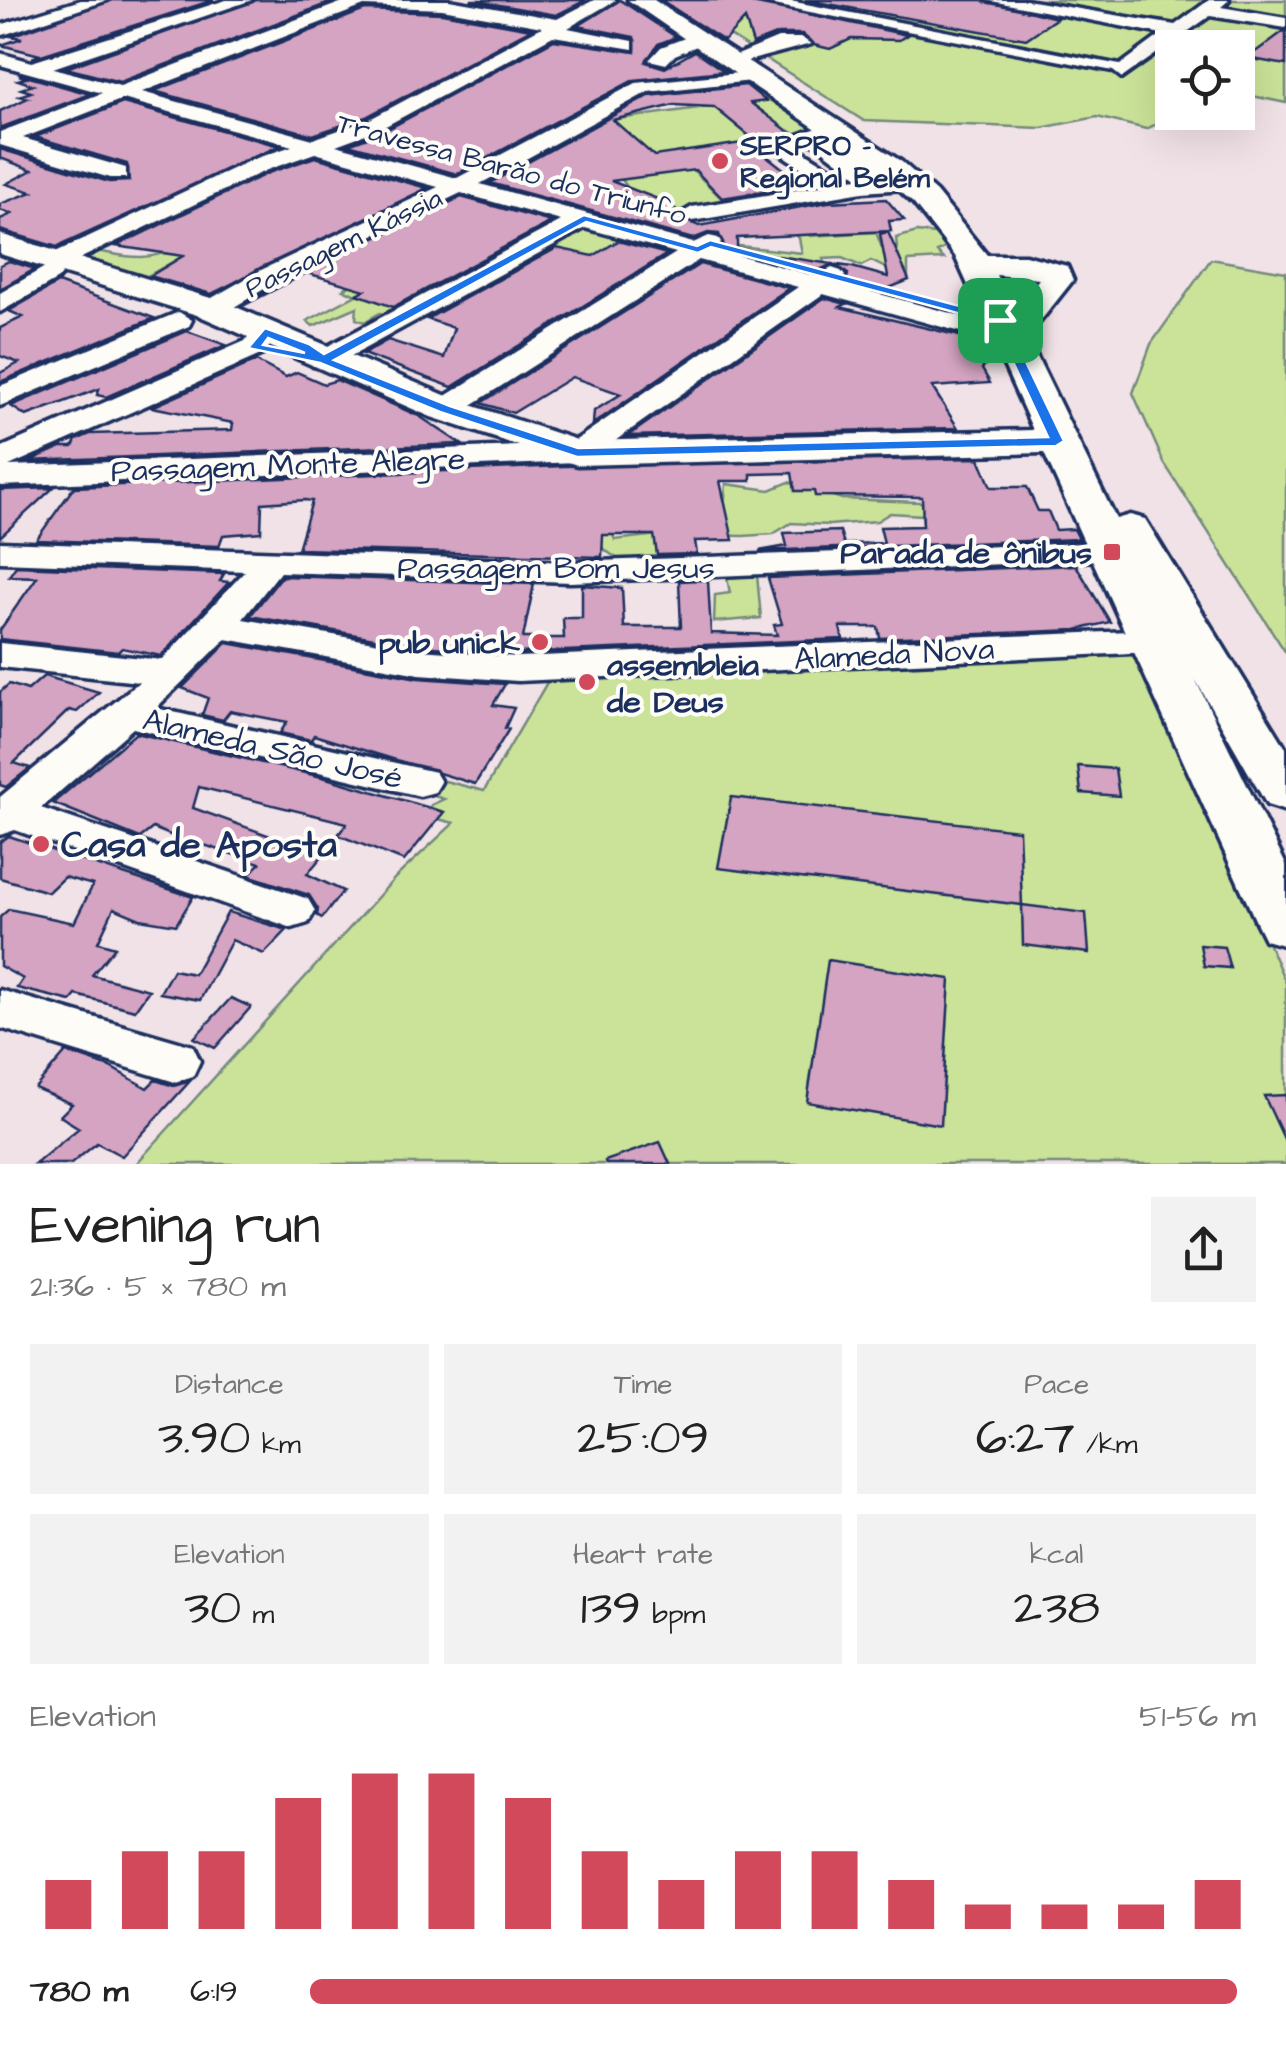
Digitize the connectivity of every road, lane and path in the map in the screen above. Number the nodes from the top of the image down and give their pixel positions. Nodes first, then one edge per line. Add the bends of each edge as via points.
1 (99, 0) edge
2 (242, 0) edge
3 (312, 0) edge
4 (607, 0) edge
5 (639, 0) edge
6 (657, 0) edge
7 (757, 0) edge
8 (997, 0) edge
9 (1024, 2) edge
10 (359, 3) edge
11 (1213, 5) edge
12 (1286, 23) edge
13 (555, 28) junction
14 (1174, 30) edge
15 (1180, 30) edge
16 (0, 31) edge
17 (962, 38) junction
18 (698, 39) junction
19 (802, 44) dead end
20 (626, 45) dead end
21 (1155, 45) edge
22 (0, 51) edge
23 (0, 59) edge
24 (660, 60) dead end
25 (40, 66) junction
26 (748, 66) junction
27 (0, 79) edge
28 (133, 91) junction
29 (824, 131) junction
30 (1, 138) edge
31 (323, 142) junction
32 (118, 174) dead end
33 (466, 182) junction
34 (896, 184) junction
35 (854, 188) junction
36 (692, 214) dead end
37 (584, 218) junction
38 (0, 244) edge
39 (704, 246) junction
40 (0, 257) edge
41 (987, 265) junction
42 (51, 268) junction
43 (827, 280) junction
44 (0, 304) edge
45 (212, 309) junction
46 (179, 320) junction
47 (1011, 325) junction
48 (251, 340) junction
49 (323, 360) junction
50 (0, 397) edge
51 (445, 409) junction
52 (0, 441) edge
53 (1056, 441) junction
54 (577, 452) junction
55 (0, 460) edge
56 (0, 476) edge
57 (0, 552) edge
58 (1112, 552) junction
59 (270, 562) junction
60 (217, 626) junction
61 (1155, 641) junction
62 (0, 655) edge
63 (169, 674) junction
64 (127, 714) junction
65 (1214, 765) junction
66 (420, 782) dead end
67 (1286, 792) edge
68 (4, 816) edge
69 (1286, 881) edge
70 (292, 912) dead end
71 (1286, 924) edge
72 (0, 1009) edge
73 (175, 1061) dead end

1 - 16 street
2 - 25 street
3 - 10 street
4 - 13 street
5 - 18 main road
6 - 26 main road
7 - 17 street
8 - 9 street
9 - 14 street
9 - 17 street
10 - 13 street via 442,4
10 - 28 street
11 - 12 street
11 - 15 street
13 - 20 street
13 - 31 street via 450,88
17 - 21 street via 1116,69
18 - 24 street
18 - 26 main road
19 - 26 street, Passagem Kássia via 778,44
22 - 25 street, Travessa Barão do Triunfo
23 - 25 street, Travessa Barão do Triunfo
25 - 27 street
25 - 28 street, Travessa Barão do Triunfo
26 - 29 main road
26 - 33 street, Passagem Kássia via 643,87
26 - 41 main road via 884,144 932,182 958,206
28 - 30 street
28 - 31 street, Travessa Barão do Triunfo
29 - 34 main road
29 - 35 street via 780,146 831,181
30 - 32 street
31 - 33 street, Travessa Barão do Triunfo
31 - 42 street via 193,194
33 - 37 street, Travessa Barão do Triunfo
33 - 39 street, Travessa Barão do Triunfo
33 - 45 street, Passagem Kássia
34 - 35 street
34 - 41 main road via 940,215
35 - 36 street
37 - 39 street, Travessa Barão do Triunfo
37 - 49 street
38 - 42 main road
39 - 43 street, Travessa Barão do Triunfo
39 - 51 street
40 - 42 main road
41 - 47 main road
41 - 47 main road via 1055,273 1056,280
42 - 44 street
42 - 45 main road
42 - 46 main road
43 - 47 street, Travessa Barão do Triunfo
43 - 47 street, Travessa Barão do Triunfo via 864,301
43 - 54 street
45 - 48 main road
46 - 48 main road
46 - 50 street
47 - 53 main road
47 - 67 main road
48 - 49 main road
48 - 52 street
48 - 55 street
49 - 51 main road
51 - 54 main road
53 - 54 main road, Passagem Monte Alegre
53 - 58 main road
54 - 56 street, Passagem Monte Alegre
57 - 59 street, Passagem Bom Jesus
58 - 59 street, Passagem Bom Jesus via 571,572
58 - 61 main road
59 - 60 street
60 - 61 street, Alameda Nova via 419,662 518,669
60 - 63 street
61 - 65 main road
62 - 63 street
63 - 64 street
64 - 66 street, Alameda São José
64 - 68 street
65 - 69 main road via 1248,807
65 - 71 main road
68 - 70 street
72 - 73 street

